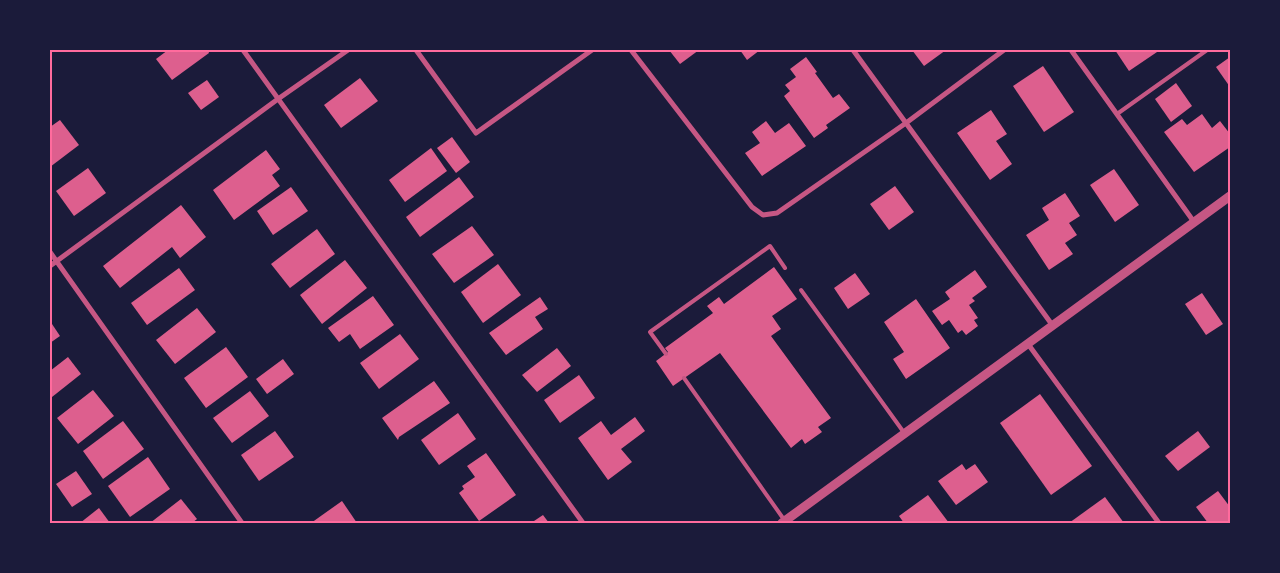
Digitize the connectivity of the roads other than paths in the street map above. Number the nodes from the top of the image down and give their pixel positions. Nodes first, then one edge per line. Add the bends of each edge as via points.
1 (243, 50) edge
2 (348, 50) edge
3 (416, 50) edge
4 (592, 50) edge
5 (631, 50) edge
6 (853, 50) edge
7 (1004, 50) edge
8 (1071, 50) edge
9 (1207, 50) edge
10 (278, 99) junction
11 (1117, 114) junction
12 (906, 123) junction
13 (1230, 196) edge
14 (1194, 222) junction
15 (50, 252) edge
16 (57, 261) junction
17 (50, 266) edge
18 (785, 268) dead end
19 (801, 290) dead end
20 (1052, 326) junction
21 (1028, 344) junction
22 (666, 354) dead end
23 (684, 378) dead end
24 (905, 434) junction
25 (784, 522) edge
26 (242, 523) edge
27 (583, 523) edge
28 (1159, 523) edge

1 - 10 street
2 - 10 street
3 - 4 street via 476,134
5 - 12 street via 752,207 763,215 777,213
6 - 12 street
7 - 12 street
8 - 11 street
9 - 11 lane
10 - 16 street
10 - 27 street
11 - 14 street
12 - 20 street
13 - 14 street
14 - 20 street
15 - 16 street
16 - 17 street
16 - 26 street
18 - 22 lane via 770,246 650,332
19 - 24 lane
20 - 21 street
21 - 24 street
21 - 28 street
23 - 25 lane
24 - 25 street

